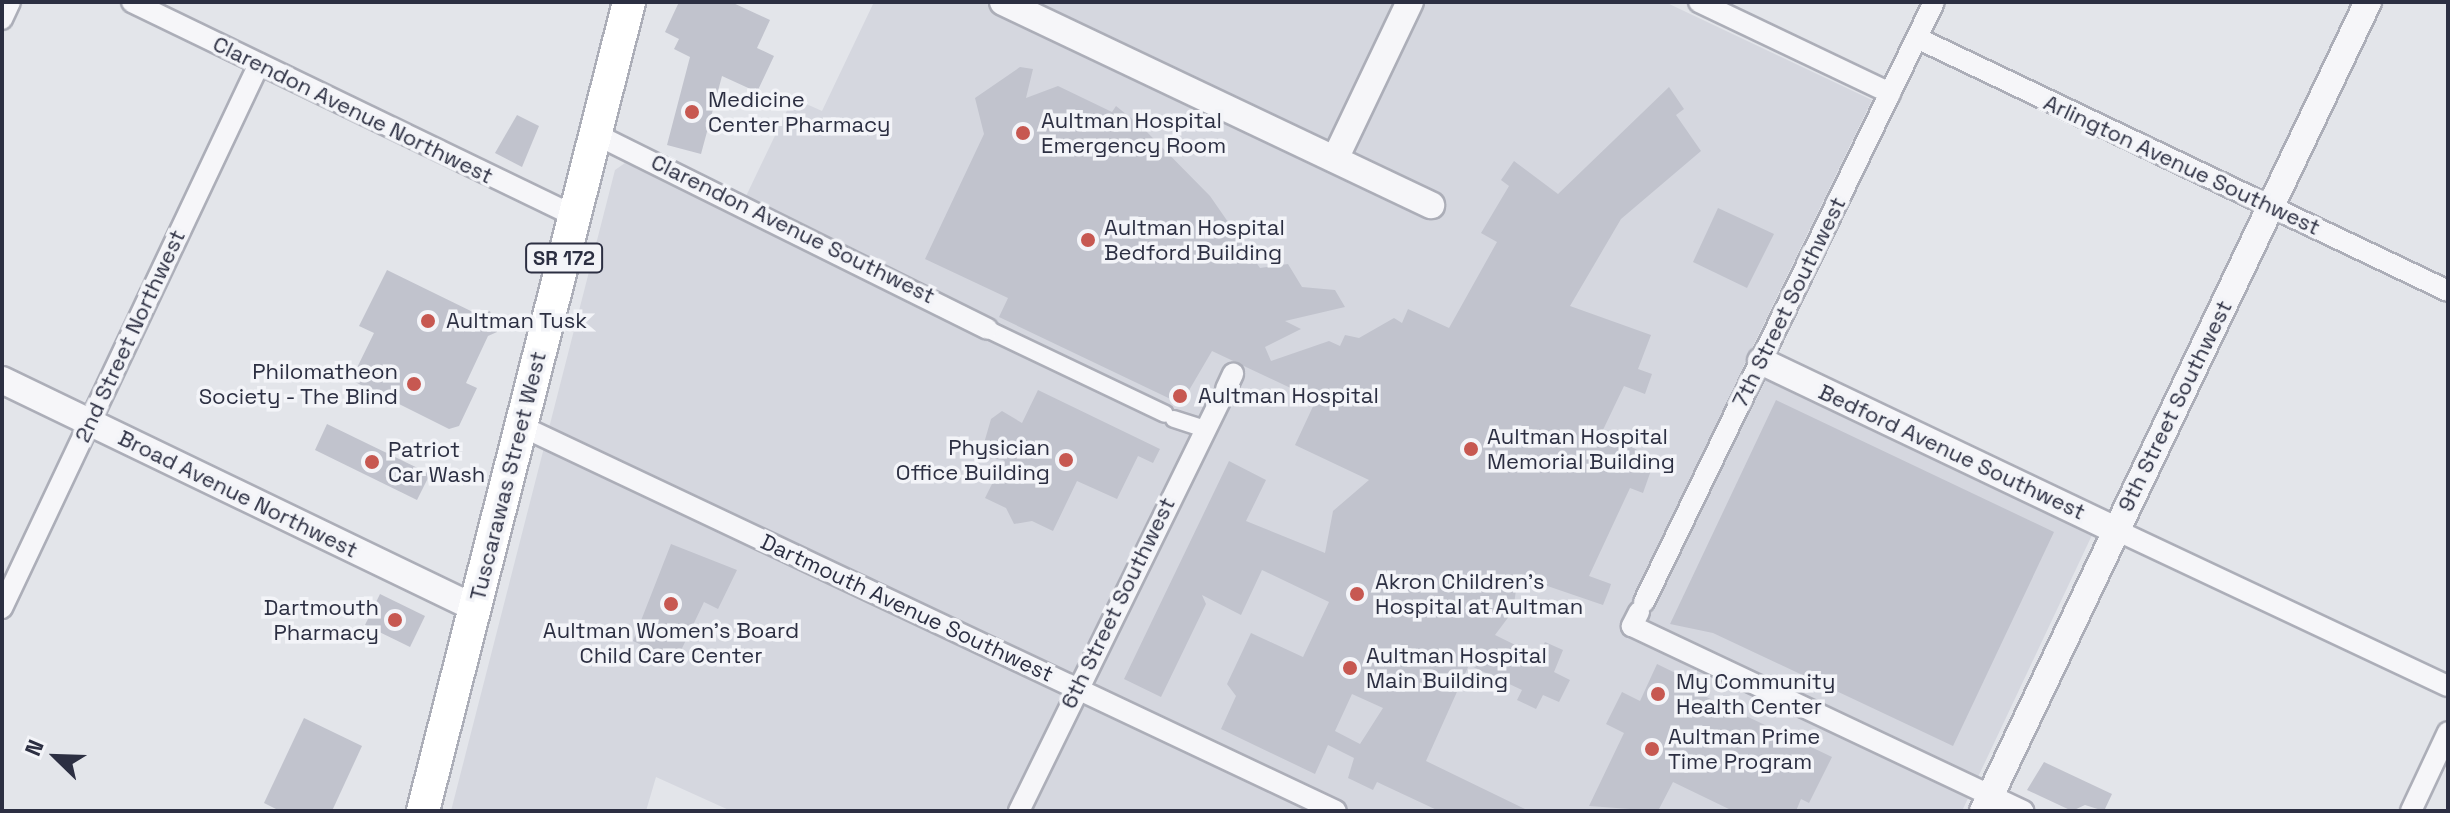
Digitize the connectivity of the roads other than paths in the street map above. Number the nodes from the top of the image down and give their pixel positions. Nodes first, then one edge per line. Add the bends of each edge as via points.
1 (10, 2) edge
2 (132, 2) edge
3 (629, 2) edge
4 (1003, 2) edge
5 (1410, 2) edge
6 (1699, 2) edge
7 (1934, 2) edge
8 (2368, 2) edge
9 (2, 19) edge
10 (1917, 38) junction
11 (259, 64) junction
12 (1890, 93) junction
13 (595, 134) junction
14 (1335, 159) junction
15 (1431, 205) dead end
16 (2270, 207) junction
17 (575, 216) junction
18 (2448, 291) edge
19 (987, 329) joint
20 (1761, 361) junction
21 (2, 380) edge
22 (1227, 387) dead end
23 (90, 422) junction
24 (521, 426) junction
25 (1202, 428) junction
26 (2116, 530) junction
27 (2, 608) edge
28 (475, 608) junction
29 (2448, 686) edge
30 (1076, 689) junction
31 (2448, 732) edge
32 (1987, 803) edge
33 (423, 811) edge
34 (1019, 811) edge
35 (1336, 811) edge
36 (2024, 811) edge
37 (2411, 811) edge

1 - 9 street
2 - 11 street, Clarendon Avenue Northwest
3 - 13 main road, Tuscarawas Street West / SR 172
4 - 14 street
5 - 14 street
6 - 12 street
7 - 10 street, 7th Street Southwest
8 - 16 street, 9th Street Southwest
10 - 12 street, 7th Street Southwest
10 - 16 street, Arlington Avenue Southwest
11 - 17 street, Clarendon Avenue Northwest
11 - 23 street, 2nd Street Northwest
12 - 20 street, 7th Street Southwest
13 - 17 main road, Tuscarawas Street West / SR 172
13 - 19 street, Clarendon Avenue Southwest
14 - 15 street
16 - 18 street, Arlington Avenue Southwest
16 - 26 street, 9th Street Southwest
17 - 24 main road, Tuscarawas Street West / SR 172
19 - 25 street
20 - 26 street, Bedford Avenue Southwest
20 - 32 street, 7th Street Southwest via 1638,613
21 - 23 street, Broad Avenue Northwest
22 - 25 street, 6th Street Southwest
23 - 27 street, 2nd Street Northwest
23 - 28 street, Broad Avenue Northwest
24 - 28 main road, Tuscarawas Street West / SR 172
24 - 30 street, Dartmouth Avenue Southwest
25 - 30 street, 6th Street Southwest
26 - 29 street, Bedford Avenue Southwest
26 - 32 street, 9th Street Southwest
28 - 33 main road, Tuscarawas Street West / SR 172
30 - 34 street, 6th Street Southwest
30 - 35 street, Dartmouth Avenue Southwest
31 - 37 street
32 - 36 street

